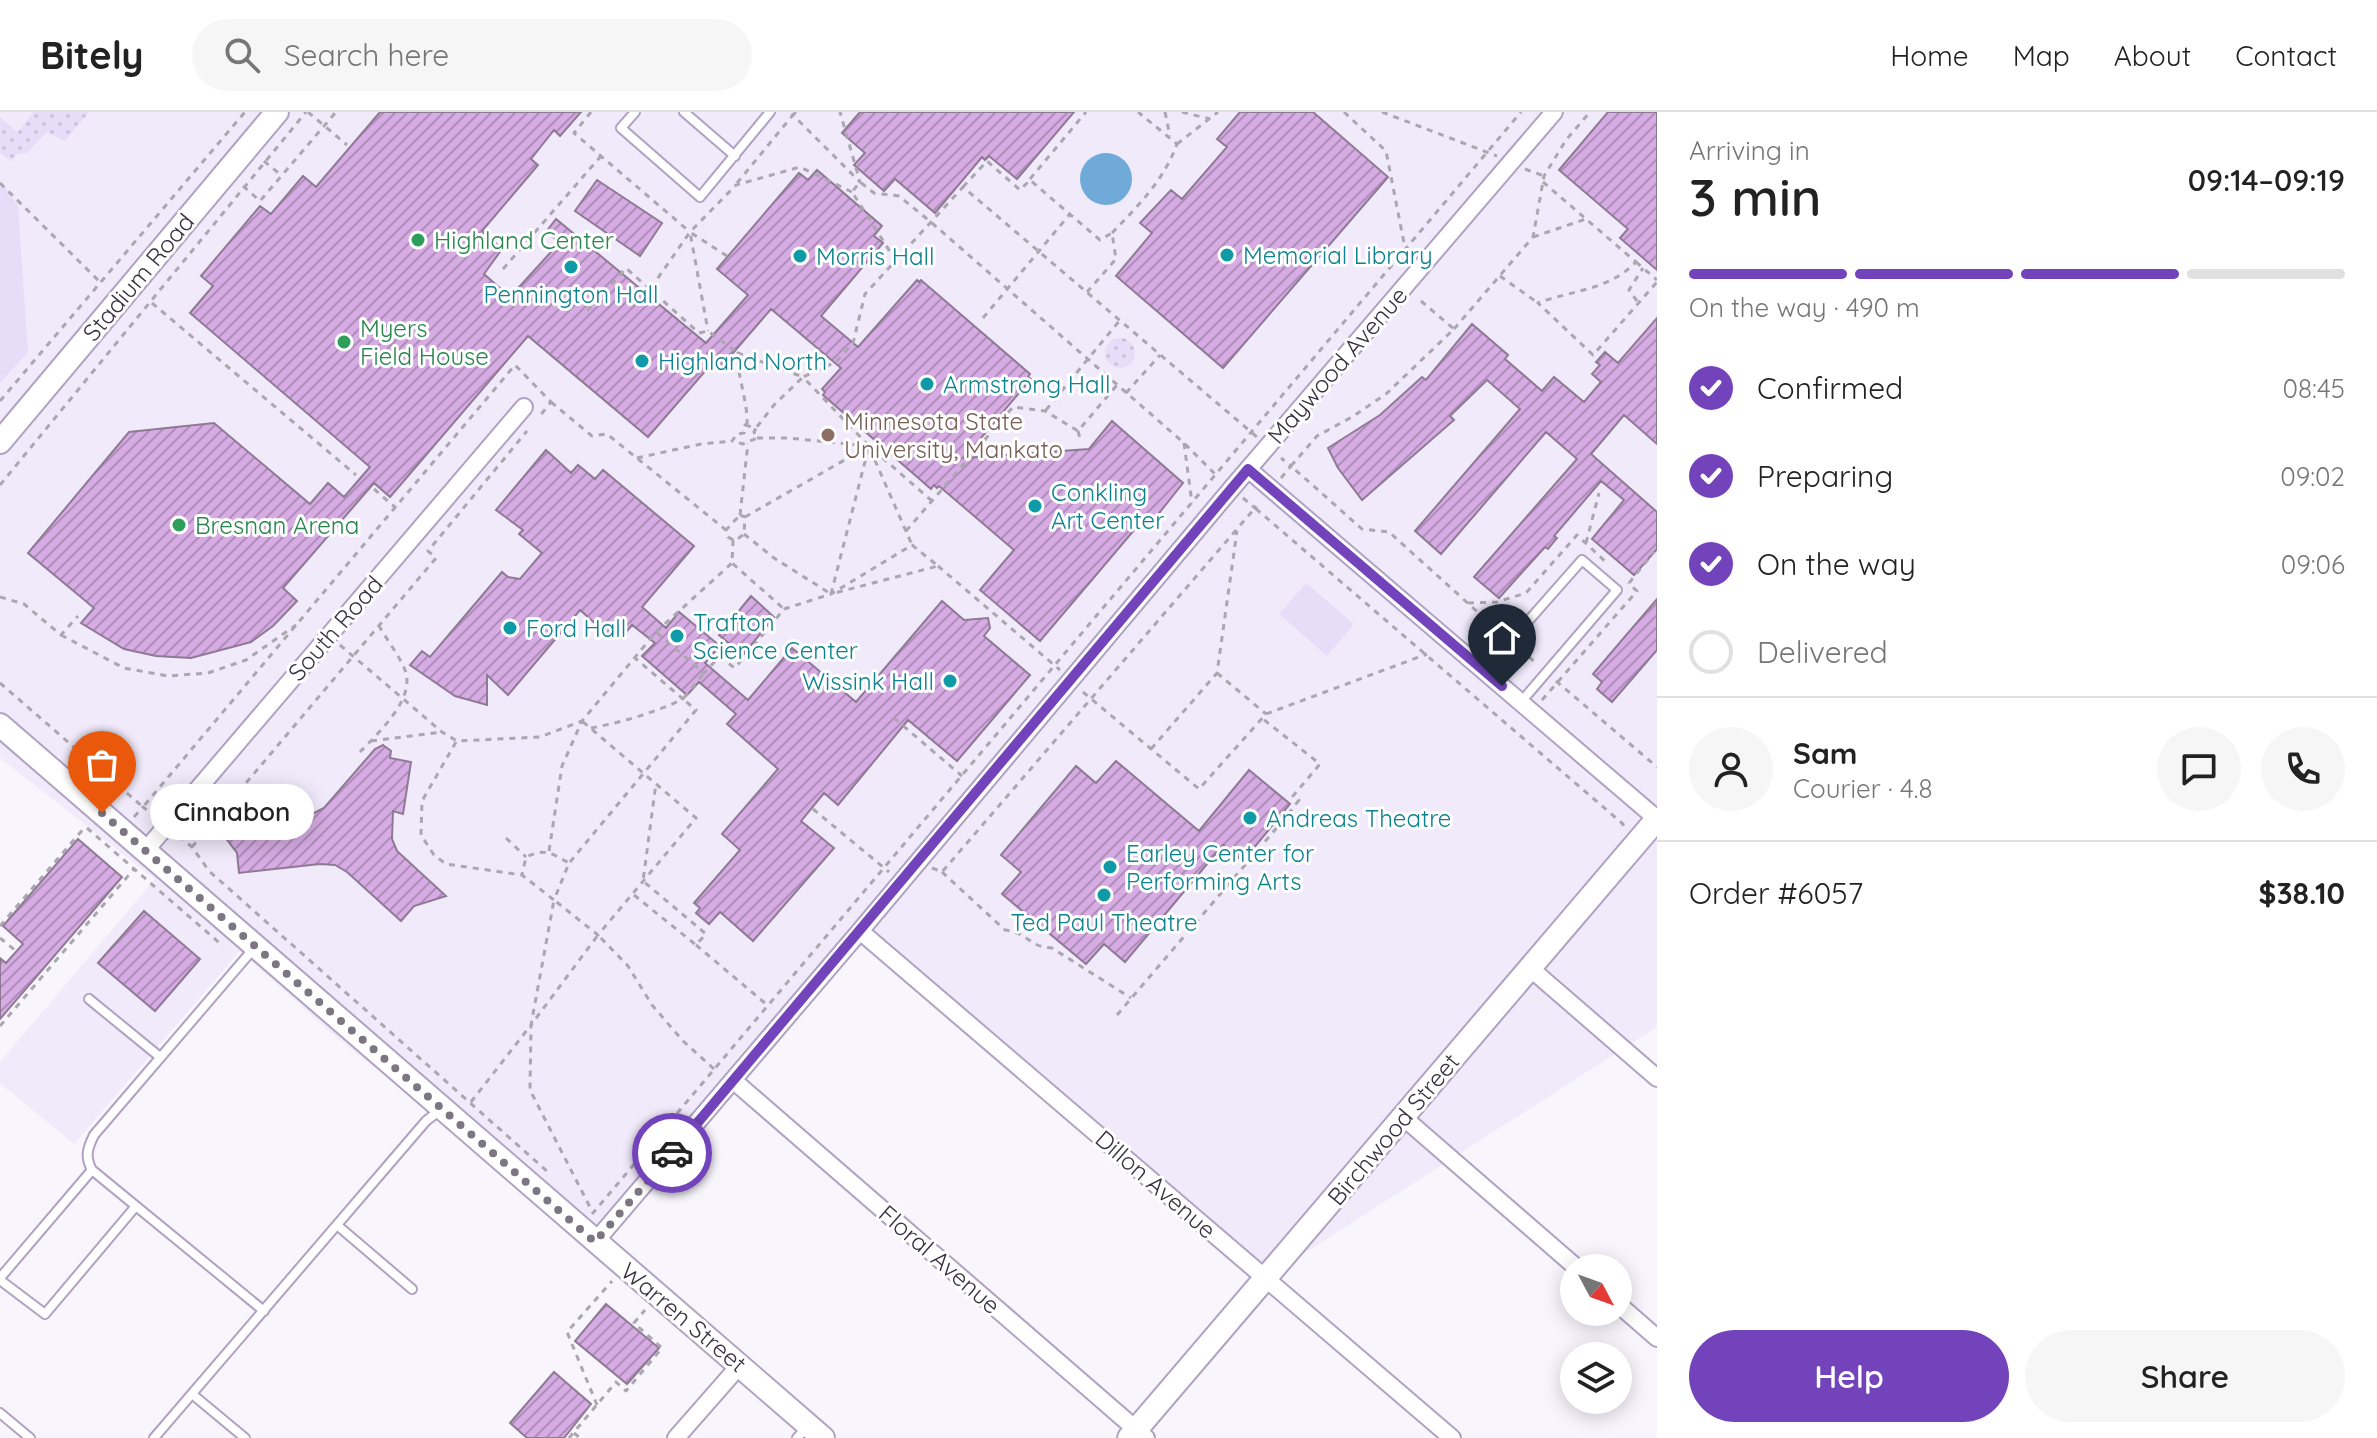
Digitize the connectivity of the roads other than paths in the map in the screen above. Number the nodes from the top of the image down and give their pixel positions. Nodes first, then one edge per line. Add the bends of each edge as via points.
1 (277, 112) edge
2 (635, 112) edge
3 (684, 112) edge
4 (770, 112) edge
5 (1554, 112) edge
6 (735, 156) junction
7 (524, 407) dead end
8 (0, 442) edge
9 (1248, 469) junction
10 (1484, 671) junction
11 (1526, 707) junction
12 (0, 725) edge
13 (1657, 819) edge
14 (139, 860) junction
15 (860, 931) junction
16 (255, 947) junction
17 (1530, 968) junction
18 (89, 999) dead end
19 (160, 1057) junction
20 (1657, 1078) edge
21 (734, 1081) junction
22 (449, 1115) junction
23 (1403, 1117) junction
24 (92, 1170) junction
25 (136, 1206) junction
26 (337, 1225) junction
27 (595, 1242) junction
28 (1561, 1254) edge
29 (1266, 1278) junction
30 (0, 1279) edge
31 (412, 1289) dead end
32 (264, 1311) junction
33 (1632, 1316) edge
34 (1657, 1338) edge
35 (740, 1365) junction
36 (192, 1394) junction
37 (0, 1413) edge
38 (810, 1434) edge
39 (1137, 1435) edge
40 (30, 1438) edge
41 (154, 1438) edge
42 (245, 1438) edge
43 (676, 1438) edge
44 (1452, 1438) edge

1 - 8 street, Stadium Road
2 - 6 lane via 621,128 700,197
3 - 6 lane
4 - 6 lane
5 - 9 street, Maywood Avenue
7 - 14 street, South Road
9 - 10 street
9 - 15 street, Maywood Avenue
10 - 11 street
10 - 11 lane via 1582,560 1606,580 1617,590 1546,673
11 - 13 street
12 - 14 street, Warren Street
13 - 17 street, Birchwood Street
14 - 16 street, Warren Street
15 - 21 street, Maywood Avenue
15 - 29 street, Dillon Avenue
16 - 19 lane
16 - 22 street, Warren Street
17 - 20 street
17 - 23 street, Birchwood Street
18 - 19 lane
19 - 24 lane via 94,1135 87,1160
21 - 27 street, Maywood Avenue
21 - 39 street, Floral Avenue
22 - 26 lane via 426,1121
22 - 27 street, Warren Street
23 - 28 street
23 - 29 street, Birchwood Street
24 - 25 lane
24 - 30 lane
25 - 30 lane via 45,1314
25 - 32 lane
26 - 31 lane
26 - 32 lane
27 - 35 street, Warren Street
29 - 39 street, Birchwood Street
29 - 44 street, Dillon Avenue
32 - 36 lane
33 - 34 street
35 - 38 street, Warren Street
35 - 43 street
36 - 41 lane
36 - 42 lane
37 - 40 lane

